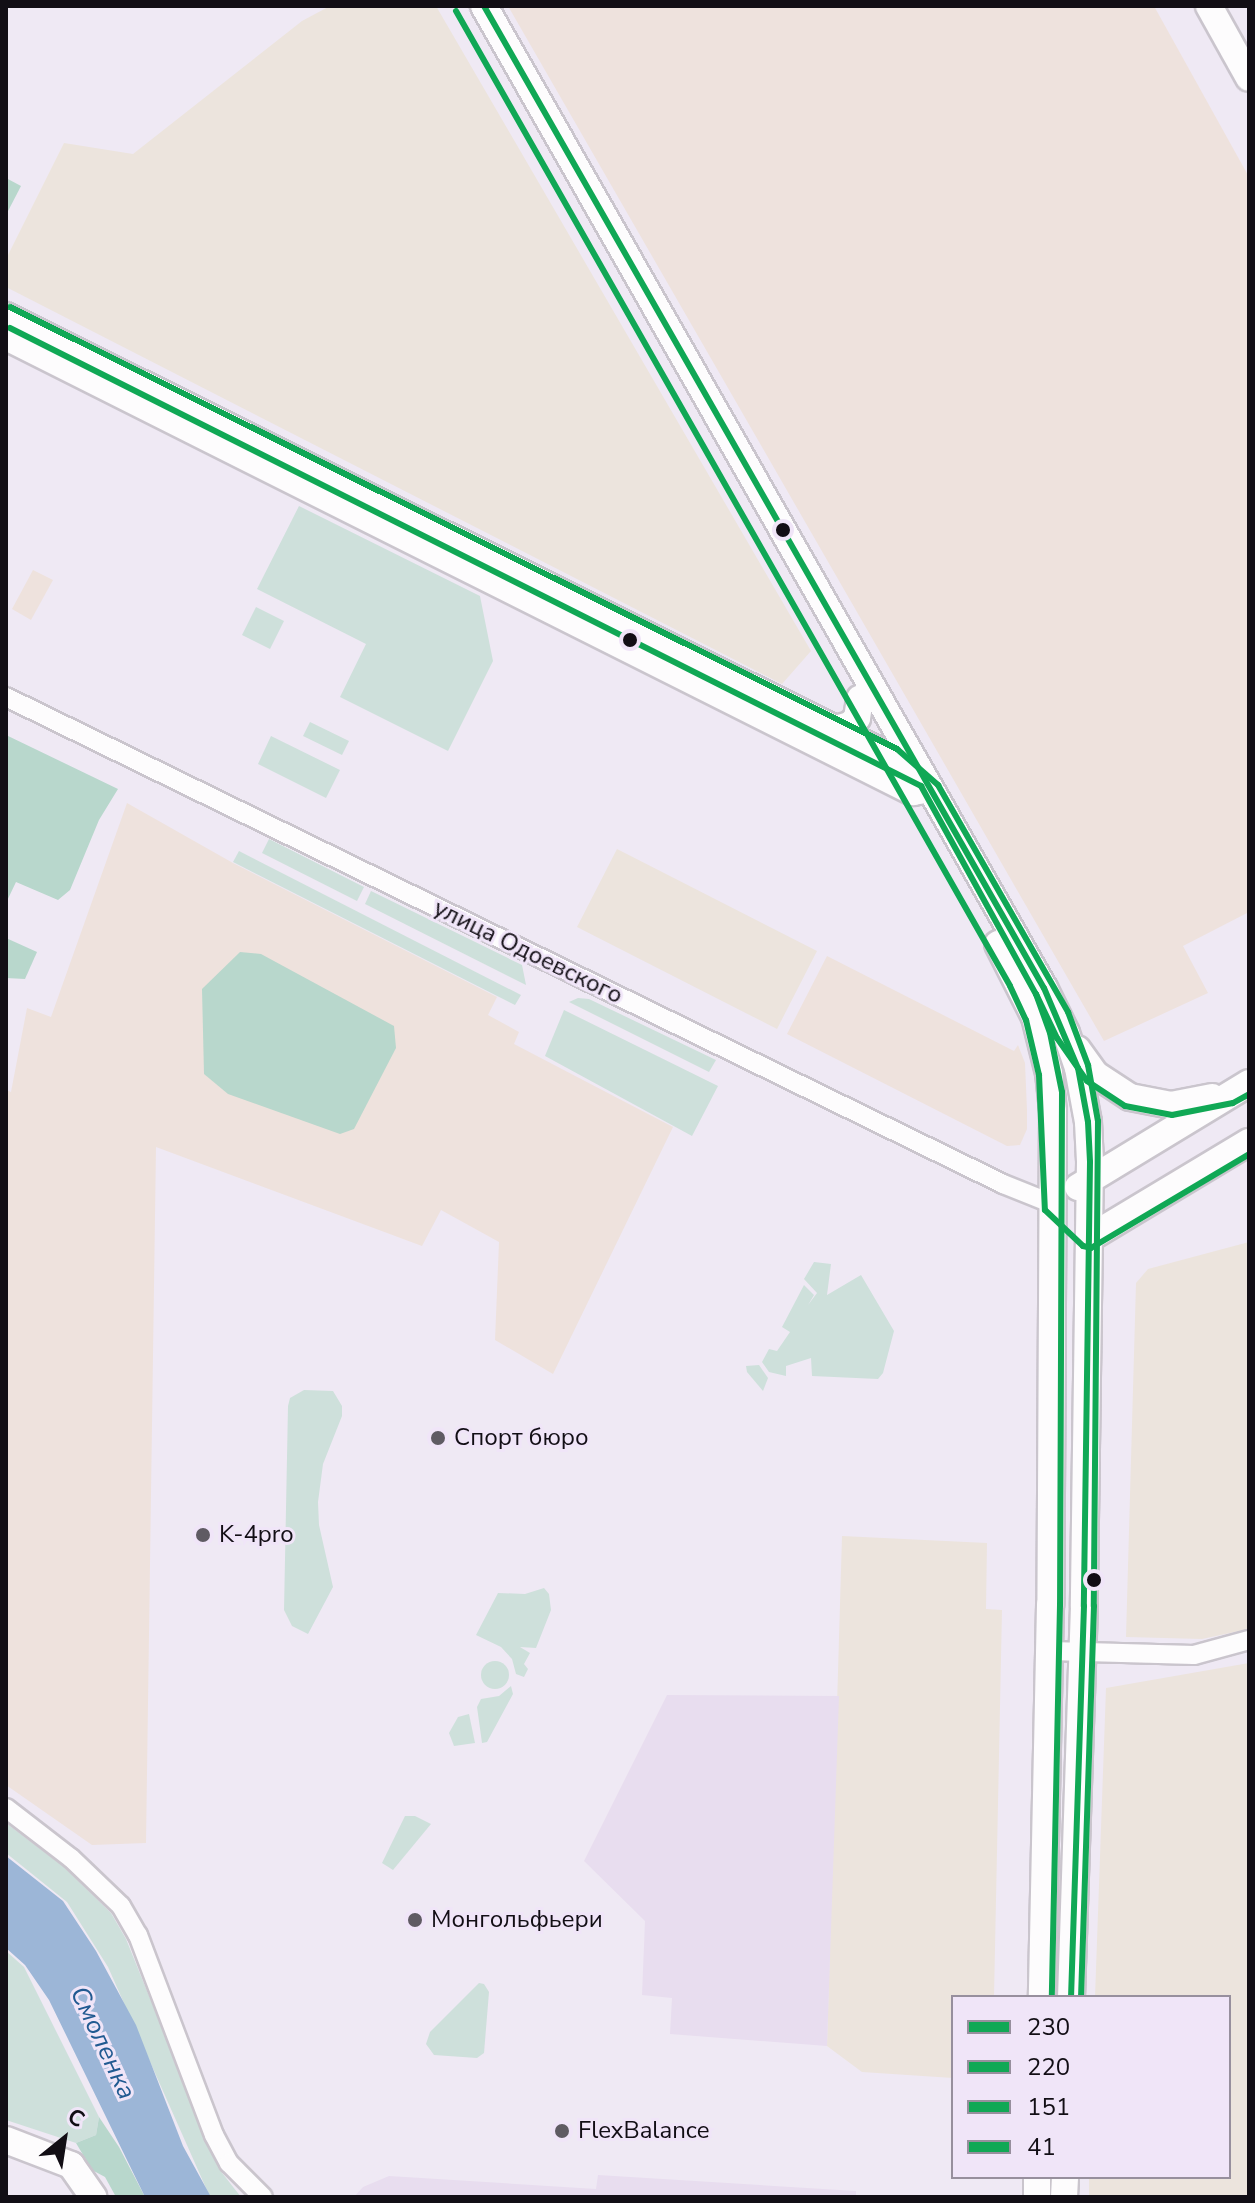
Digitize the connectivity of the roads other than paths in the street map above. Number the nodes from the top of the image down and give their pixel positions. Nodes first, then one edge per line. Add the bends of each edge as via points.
1 (465, 6) edge
2 (484, 6) edge
3 (1209, 6) edge
4 (1249, 78) edge
5 (6, 316) edge
6 (6, 337) edge
7 (6, 697) edge
8 (860, 698) junction
9 (835, 729) junction
10 (893, 758) junction
11 (921, 791) junction
12 (1066, 1033) junction
13 (1242, 1086) edge
14 (1249, 1142) edge
15 (1089, 1180) junction
16 (1053, 1204) junction
17 (1089, 1238) junction
18 (1249, 1640) edge
19 (1050, 1651) junction
20 (1082, 1653) junction
21 (6, 1808) edge
22 (1042, 1995) edge
23 (1071, 1995) edge
24 (6, 2140) edge
25 (93, 2197) edge
26 (263, 2197) edge

1 - 8 main road
2 - 11 main road
3 - 4 main road
5 - 9 main road
6 - 11 main road
7 - 16 street, улица Одоевского
8 - 9 main road via 857,718
8 - 10 main road
9 - 10 main road
10 - 11 main road
11 - 12 main road via 1037,975
11 - 16 main road via 1035,1017 1052,1093
12 - 13 main road via 1095,1074 1130,1097 1171,1105
12 - 15 main road via 1086,1104
13 - 15 main road
14 - 17 main road
15 - 16 main road
15 - 17 main road
16 - 17 main road, улица Одоевского
16 - 19 main road
17 - 20 main road
18 - 20 street via 1194,1655
19 - 20 street
19 - 22 main road
20 - 23 main road
21 - 26 street via 71,1858 121,1906 138,1935 214,2135 229,2163
24 - 25 main road via 71,2165

